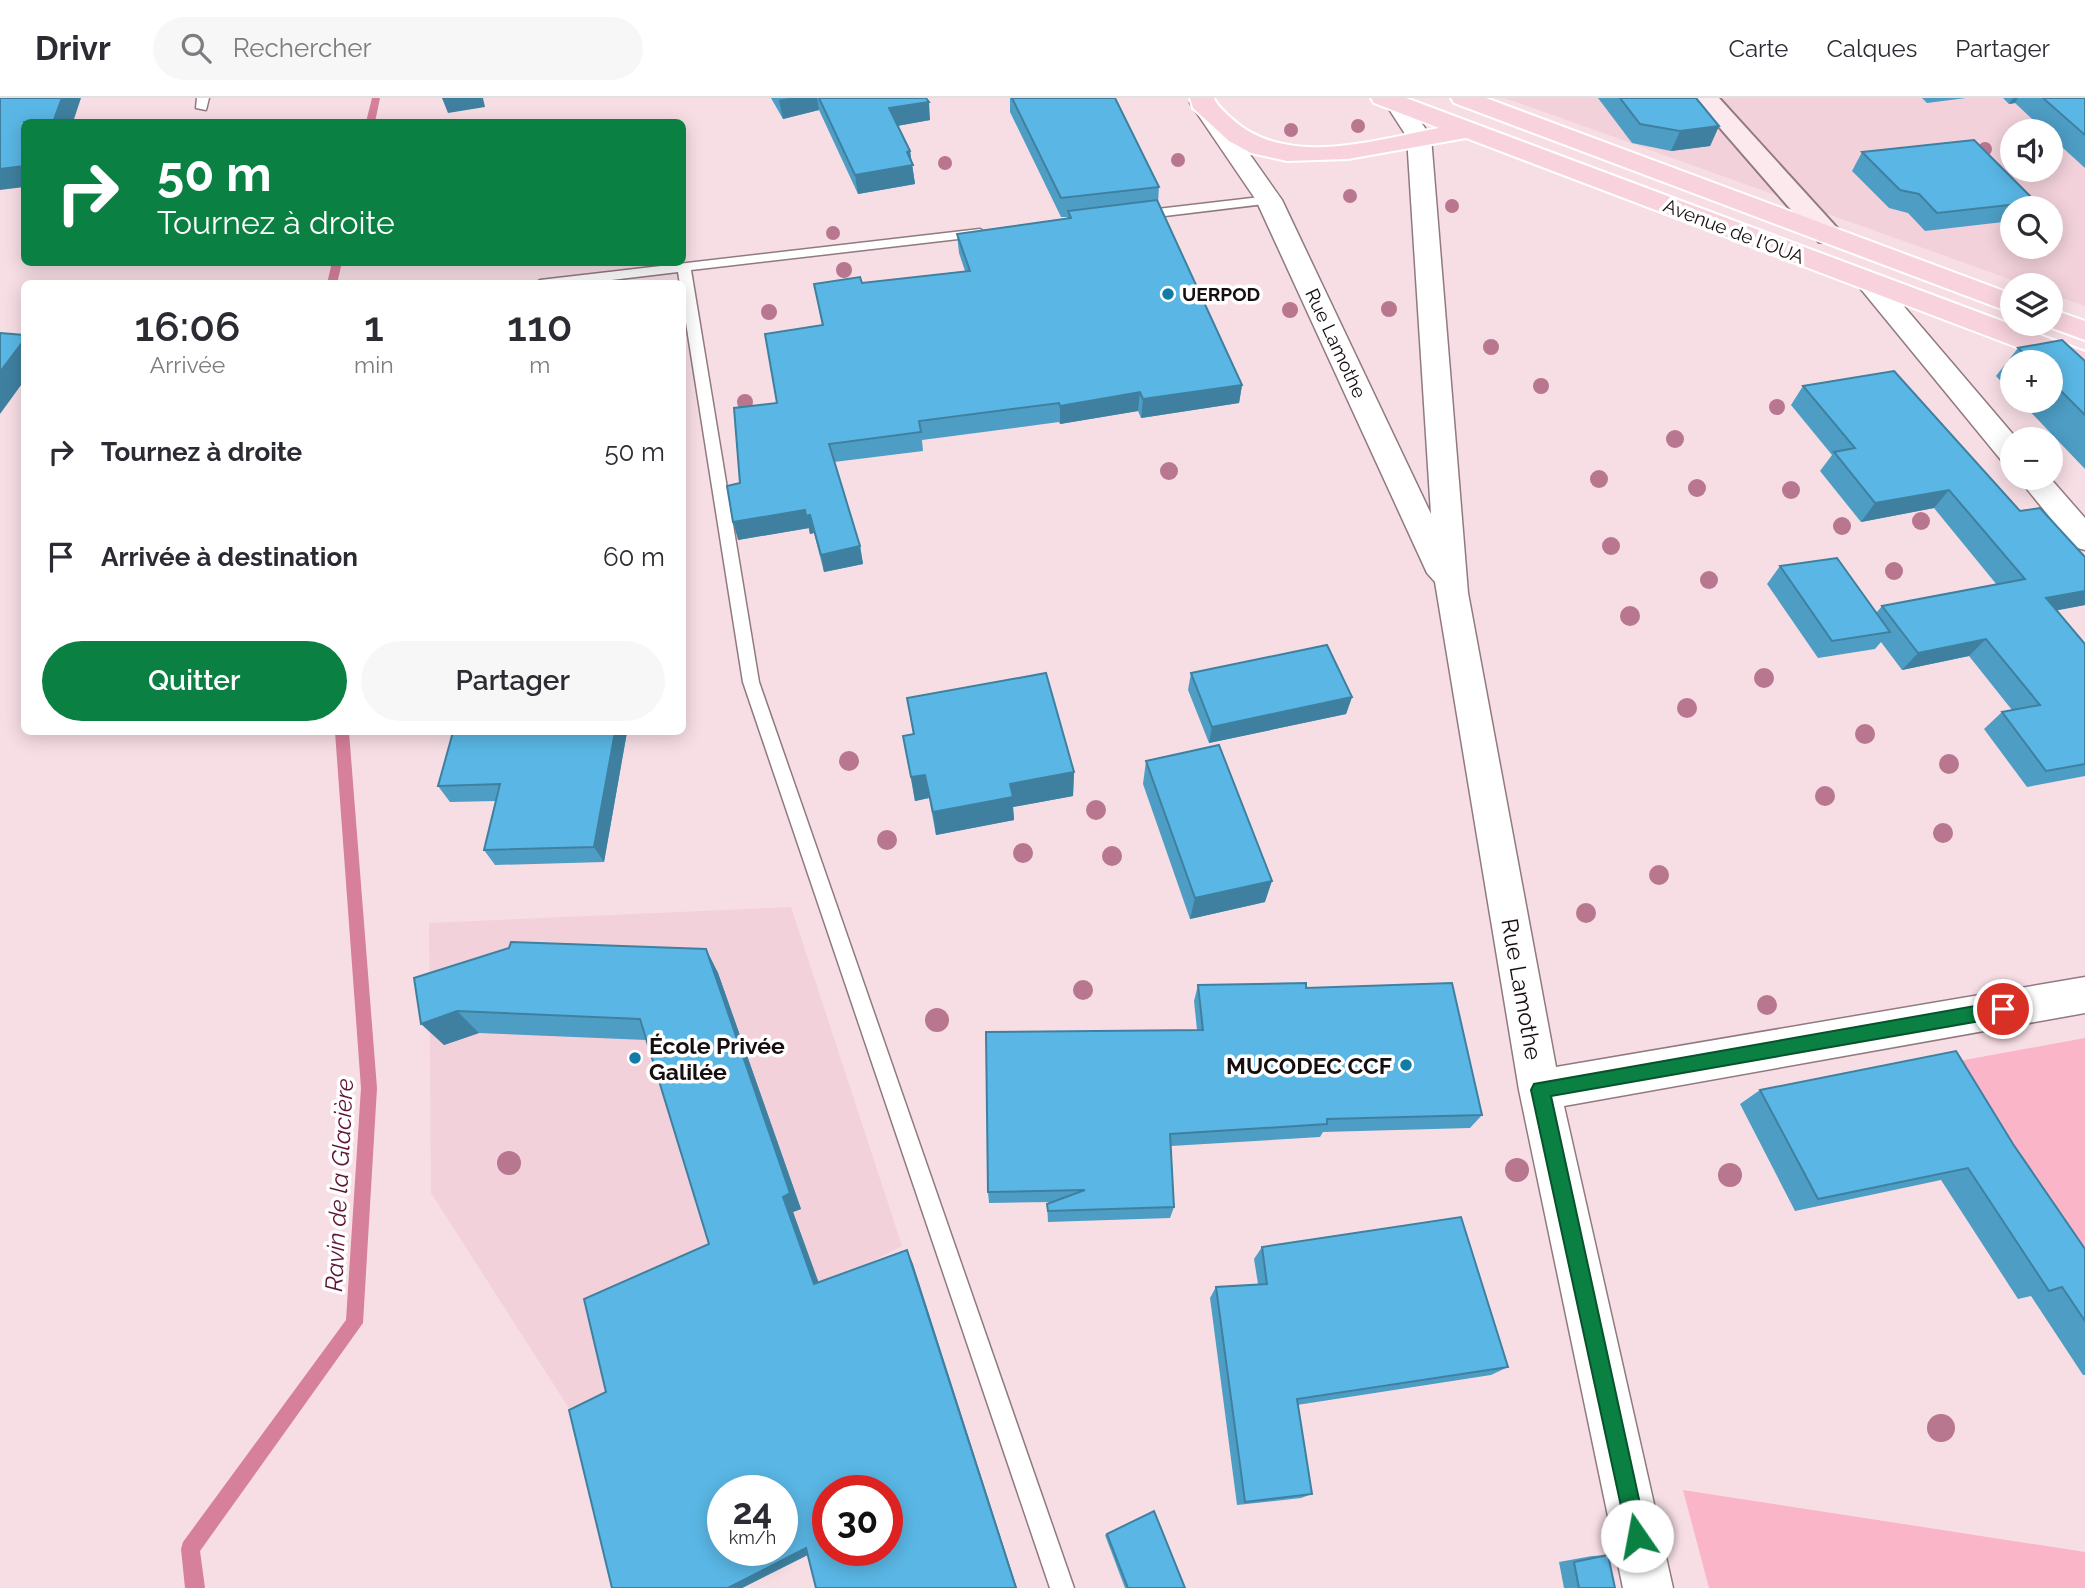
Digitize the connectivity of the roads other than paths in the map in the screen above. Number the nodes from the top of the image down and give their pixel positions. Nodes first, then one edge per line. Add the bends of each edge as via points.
1 (1463, 98) edge
2 (1706, 98) edge
3 (1201, 100) edge
4 (1391, 100) edge
5 (1468, 131) junction
6 (1419, 137) junction
7 (1269, 200) junction
8 (1119, 217) edge
9 (997, 231) edge
10 (1829, 236) junction
11 (684, 267) junction
12 (574, 280) edge
13 (1869, 282) junction
14 (2000, 300) edge
15 (2063, 323) edge
16 (2085, 331) edge
17 (2085, 363) edge
18 (2000, 439) edge
19 (2043, 490) edge
20 (2085, 539) edge
21 (1452, 593) junction
22 (2085, 995) edge
23 (1540, 1090) junction
24 (1062, 1588) edge
25 (1648, 1588) edge

1 - 10 main road, Avenue de l'OUA
2 - 10 street
3 - 6 main road via 1239,137 1294,155
3 - 7 street, Rue Lamothe
4 - 5 main road, Avenue de l'OUA
4 - 6 street, Rue Lamothe
5 - 6 main road
5 - 13 main road, Avenue de l'OUA
6 - 21 street, Rue Lamothe
7 - 8 lane
7 - 21 street, Rue Lamothe
9 - 11 lane
10 - 14 main road, Avenue de l'OUA
11 - 12 lane
11 - 24 lane via 751,682
13 - 17 main road, Avenue de l'OUA
13 - 18 street
15 - 16 main road
19 - 20 street
21 - 23 street, Rue Lamothe
22 - 23 street
23 - 25 street, Rue Lamothe

